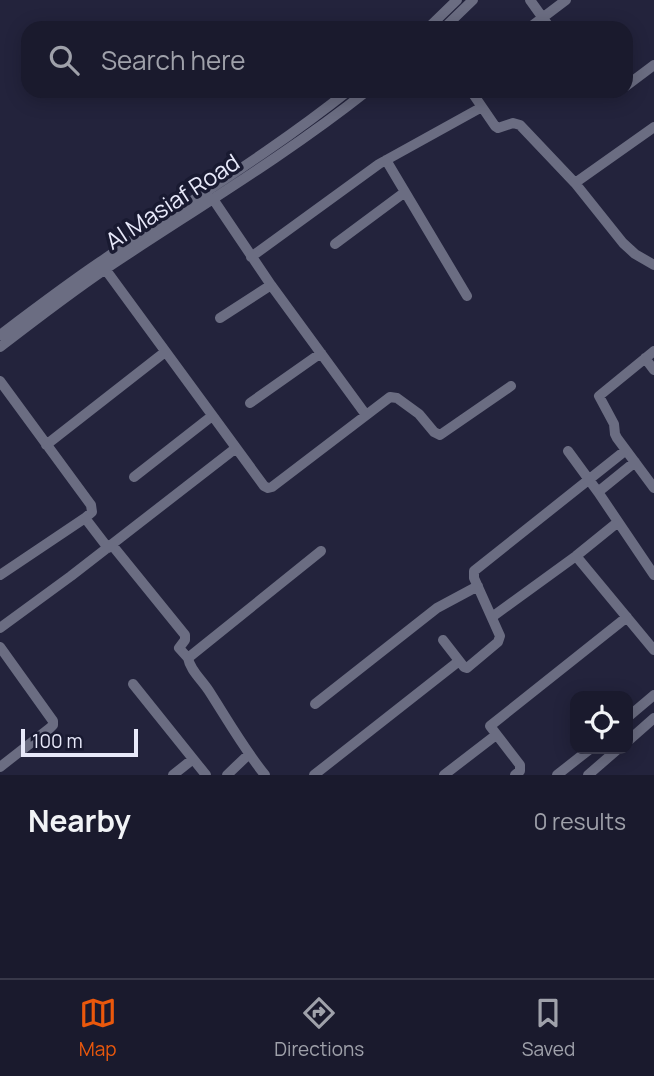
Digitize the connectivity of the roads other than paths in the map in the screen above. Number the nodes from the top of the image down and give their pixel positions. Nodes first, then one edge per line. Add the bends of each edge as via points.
1 (457, 0) edge
2 (473, 0) edge
3 (530, 0) edge
4 (566, 0) edge
5 (542, 17) junction
6 (435, 21) edge
7 (451, 21) edge
8 (537, 21) edge
9 (545, 21) edge
10 (654, 65) edge
11 (633, 81) edge
12 (339, 98) edge
13 (358, 98) edge
14 (476, 98) edge
15 (482, 107) junction
16 (654, 127) edge
17 (386, 160) junction
18 (575, 183) junction
19 (405, 192) junction
20 (213, 199) junction
21 (335, 244) dead end
22 (251, 257) junction
23 (654, 265) edge
24 (103, 266) junction
25 (271, 285) junction
26 (467, 296) dead end
27 (220, 318) dead end
28 (0, 335) edge
29 (0, 347) edge
30 (165, 352) junction
31 (321, 353) junction
32 (649, 354) edge
33 (654, 370) edge
34 (0, 381) edge
35 (512, 386) dead end
36 (250, 403) dead end
37 (366, 415) junction
38 (212, 416) junction
39 (47, 445) junction
40 (236, 449) junction
41 (626, 450) junction
42 (568, 451) dead end
43 (635, 462) junction
44 (134, 477) dead end
45 (589, 480) junction
46 (654, 488) edge
47 (598, 492) junction
48 (85, 518) junction
49 (618, 522) junction
50 (110, 547) junction
51 (321, 551) dead end
52 (576, 556) junction
53 (0, 575) edge
54 (654, 575) edge
55 (478, 586) junction
56 (0, 612) edge
57 (492, 617) junction
58 (626, 617) junction
59 (4, 625) edge
60 (443, 640) dead end
61 (0, 648) edge
62 (654, 650) edge
63 (188, 658) junction
64 (459, 661) junction
65 (133, 684) dead end
66 (654, 695) edge
67 (315, 704) dead end
68 (633, 713) edge
69 (654, 718) edge
70 (496, 735) junction
71 (633, 736) edge
72 (249, 754) junction
73 (584, 754) edge
74 (612, 754) edge
75 (193, 759) junction
76 (0, 767) edge
77 (173, 775) edge
78 (206, 775) edge
79 (227, 775) edge
80 (265, 775) edge
81 (313, 775) edge
82 (444, 775) edge
83 (515, 775) edge
84 (557, 775) edge
85 (588, 775) edge

1 - 6 street
2 - 7 street
3 - 5 street
4 - 5 street
5 - 8 street
5 - 9 street
10 - 11 street
12 - 24 street, Al Masiaf Road
13 - 20 street, Al Masiaf Road
14 - 15 street
15 - 17 street
15 - 18 street via 498,128 520,125
16 - 18 street
17 - 19 street
17 - 22 street
18 - 23 street via 629,249
19 - 21 street
19 - 26 street
20 - 22 street
20 - 24 street, Al Masiaf Road
22 - 25 street
24 - 28 street, Al Masiaf Road
24 - 29 street, Al Masiaf Road
24 - 30 street
25 - 27 street
25 - 31 street
30 - 38 street
30 - 39 street
31 - 36 street
31 - 37 street
32 - 33 street
32 - 41 street via 599,397
34 - 39 street
35 - 37 street via 440,435 395,396
37 - 40 street via 270,488
38 - 40 street
38 - 44 street
39 - 48 street via 91,505 92,512
40 - 50 street
41 - 43 street
41 - 45 street
42 - 45 street
43 - 46 street
43 - 47 street
45 - 47 street
45 - 55 street via 474,572
47 - 49 street
48 - 50 street
48 - 53 street
49 - 52 street
49 - 54 street
50 - 59 street
50 - 63 street via 185,635 179,648
51 - 63 street
52 - 57 street
52 - 58 street
55 - 57 street
55 - 67 street via 437,608
56 - 59 street
57 - 64 street via 500,641 469,668
58 - 62 street
58 - 70 street via 490,726
60 - 64 street
61 - 76 street via 53,725
63 - 72 street
64 - 81 street
65 - 75 street
66 - 68 street
69 - 71 street
70 - 82 street
70 - 83 street via 521,767
72 - 79 street
72 - 80 street
73 - 84 street
74 - 85 street
75 - 77 street
75 - 78 street

